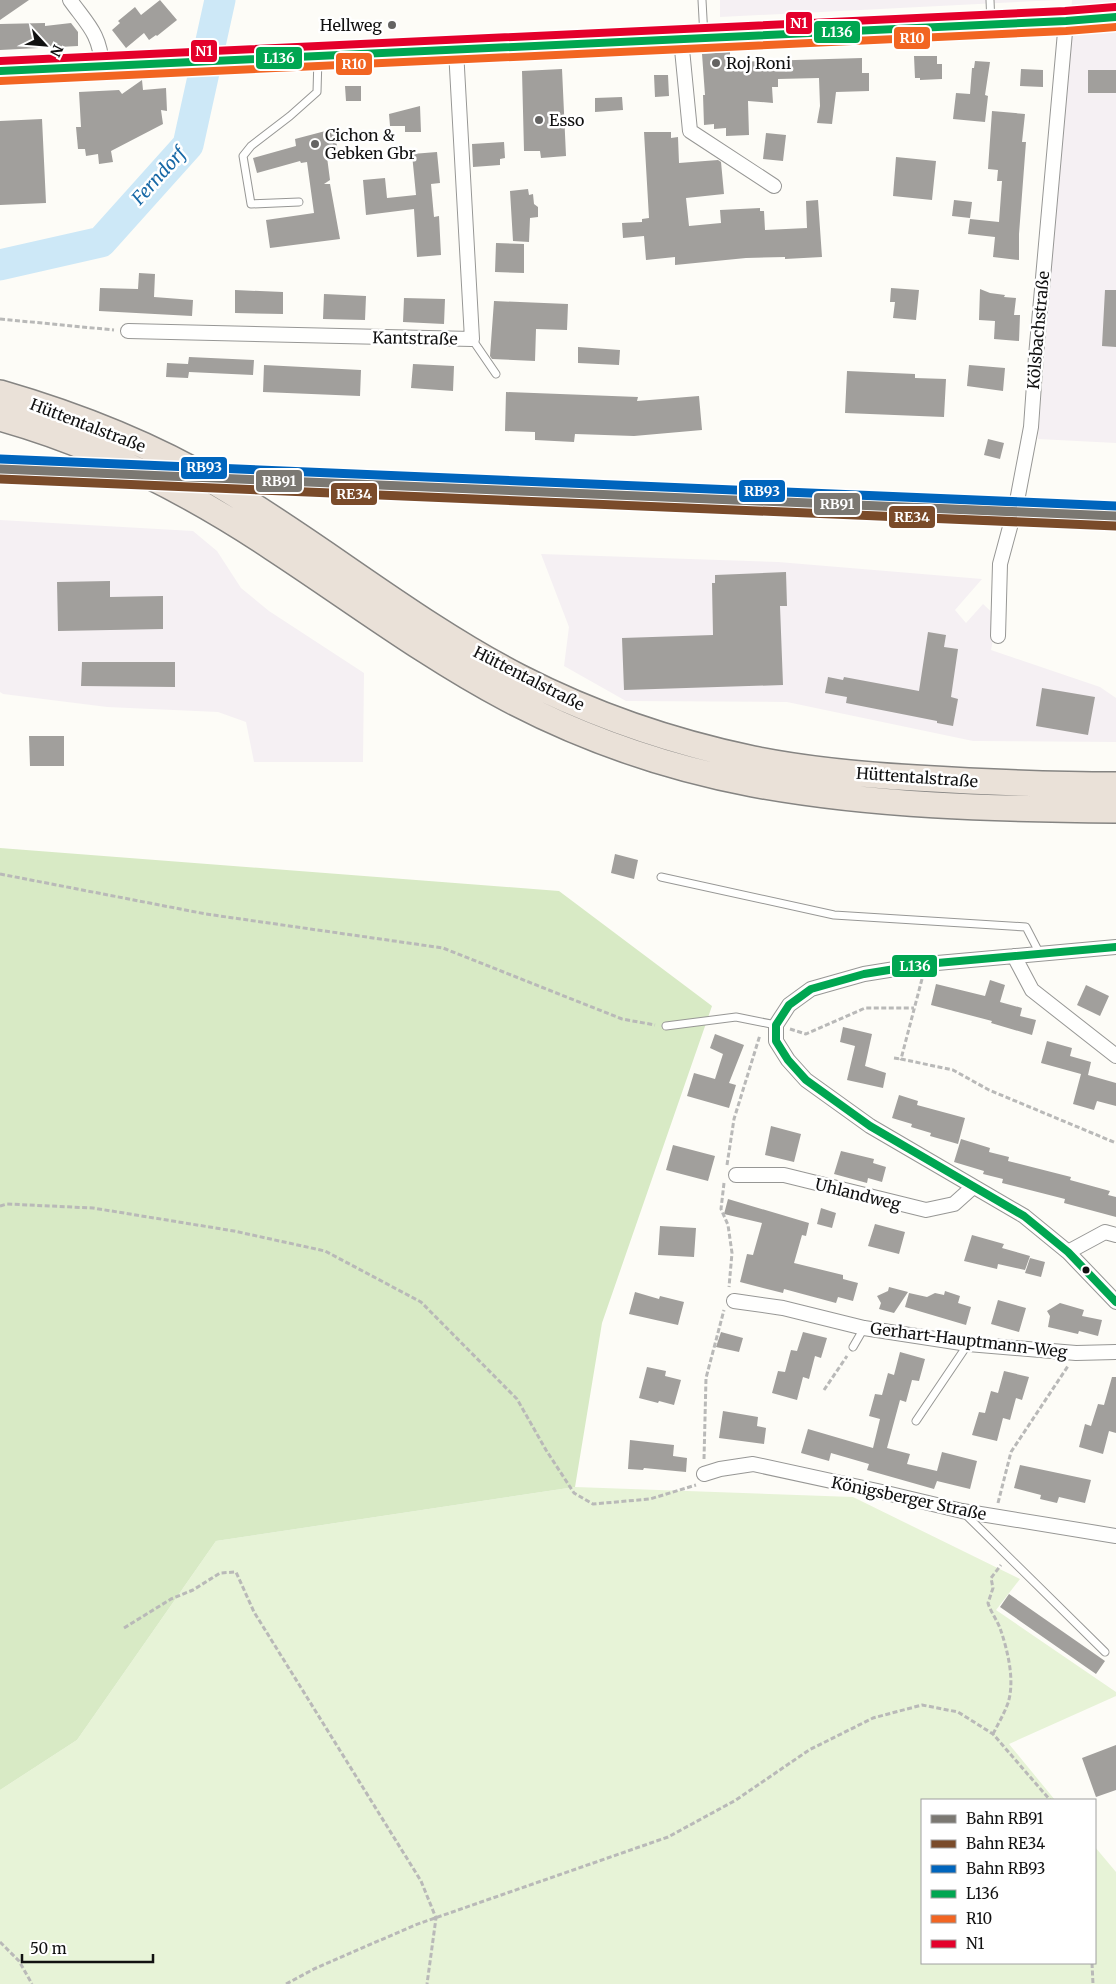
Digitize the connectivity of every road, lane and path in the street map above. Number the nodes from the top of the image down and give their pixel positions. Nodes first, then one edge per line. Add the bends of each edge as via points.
1 (70, 0) edge
2 (702, 0) edge
3 (990, 0) edge
4 (1116, 17) edge
5 (1066, 21) junction
6 (992, 24) junction
7 (704, 38) junction
8 (681, 39) junction
9 (456, 50) junction
10 (318, 57) junction
11 (102, 66) junction
12 (0, 71) edge
13 (774, 186) dead end
14 (299, 202) dead end
15 (0, 319) edge
16 (128, 331) joint
17 (472, 339) junction
18 (496, 374) dead end
19 (0, 394) edge
20 (0, 418) edge
21 (998, 636) dead end
22 (1116, 786) edge
23 (1116, 810) edge
24 (0, 874) edge
25 (661, 877) dead end
26 (1116, 947) edge
27 (1040, 954) junction
28 (1014, 956) junction
29 (926, 964) junction
30 (914, 1008) junction
31 (770, 1024) junction
32 (666, 1026) joint
33 (1116, 1056) edge
34 (894, 1058) dead end
35 (901, 1060) junction
36 (1116, 1143) edge
37 (729, 1176) junction
38 (973, 1187) junction
39 (0, 1206) edge
40 (1116, 1235) edge
41 (1068, 1252) junction
42 (731, 1280) dead end
43 (734, 1300) dead end
44 (1116, 1302) edge
45 (720, 1321) dead end
46 (864, 1328) junction
47 (968, 1344) junction
48 (853, 1347) joint
49 (1116, 1352) edge
50 (1076, 1353) junction
51 (824, 1390) dead end
52 (916, 1422) dead end
53 (704, 1445) dead end
54 (704, 1474) dead end
55 (695, 1486) dead end
56 (962, 1511) junction
57 (994, 1516) junction
58 (1116, 1536) edge
59 (1009, 1557) junction
60 (124, 1628) dead end
61 (1105, 1652) dead end
62 (993, 1734) junction
63 (1049, 1799) edge
64 (436, 1918) junction
65 (0, 1942) edge
66 (1092, 1964) edge
67 (32, 1984) edge
68 (286, 1984) edge
69 (427, 1984) edge
70 (1093, 1984) edge

1 - 11 street via 96,35
2 - 7 lane
3 - 6 lane
4 - 5 main road
5 - 6 main road
5 - 21 street, Kölsbachstraße via 1031,427 1017,501 1000,564
6 - 7 main road
7 - 8 main road
8 - 9 main road
8 - 13 street via 690,131
9 - 10 main road
9 - 17 street, Kantstraße
10 - 11 main road
10 - 14 lane via 317,92 243,156 251,204
11 - 12 main road
15 - 16 path
16 - 17 street, Kantstraße
17 - 18 lane
19 - 22 highway, Hüttentalstraße via 100,426 164,455 215,482 286,527 412,614 520,677 621,722 680,741 755,759 817,769 946,780
20 - 23 highway, Hüttentalstraße via 88,449 152,477 273,547 453,668 524,707 622,748 674,765 812,794 946,804
24 - 32 path via 206,914 443,948 622,1019
25 - 27 lane via 834,916 1026,927
26 - 27 street
27 - 28 street
28 - 29 street
28 - 33 street via 1032,990
29 - 30 path
29 - 31 street via 864,974 811,989
30 - 31 path via 865,1008 806,1034
30 - 35 path
31 - 32 lane via 736,1017
31 - 37 path via 734,1119
31 - 38 street via 788,1060 806,1080 870,1126
34 - 35 path
35 - 36 path via 953,1070 989,1090
37 - 38 street, Uhlandweg via 784,1175 926,1210 954,1204
37 - 42 path via 720,1209 728,1225
38 - 41 street via 1024,1216
39 - 55 path via 93,1208 325,1251 421,1302 517,1399 574,1493 593,1504 650,1499
40 - 41 street via 1106,1232
41 - 44 street
43 - 46 street, Gerhart-Hauptmann-Weg
45 - 53 path via 706,1378
46 - 47 street, Gerhart-Hauptmann-Weg
46 - 48 lane
47 - 50 street, Gerhart-Hauptmann-Weg
47 - 52 lane
48 - 51 path
49 - 50 street, Gerhart-Hauptmann-Weg
50 - 57 path via 1011,1452
54 - 56 street, Königsberger Straße via 753,1464
56 - 57 street, Königsberger Straße
56 - 59 lane
57 - 58 street, Königsberger Straße
59 - 61 lane
59 - 62 path via 991,1578 988,1603 1000,1629 1009,1665 1008,1702
60 - 64 path via 220,1573 236,1572 254,1612 421,1881
62 - 63 path
62 - 64 path via 958,1712 922,1705 874,1718 809,1750 736,1800 668,1837
64 - 68 path
64 - 69 path
65 - 67 path via 19,1961
66 - 70 path

